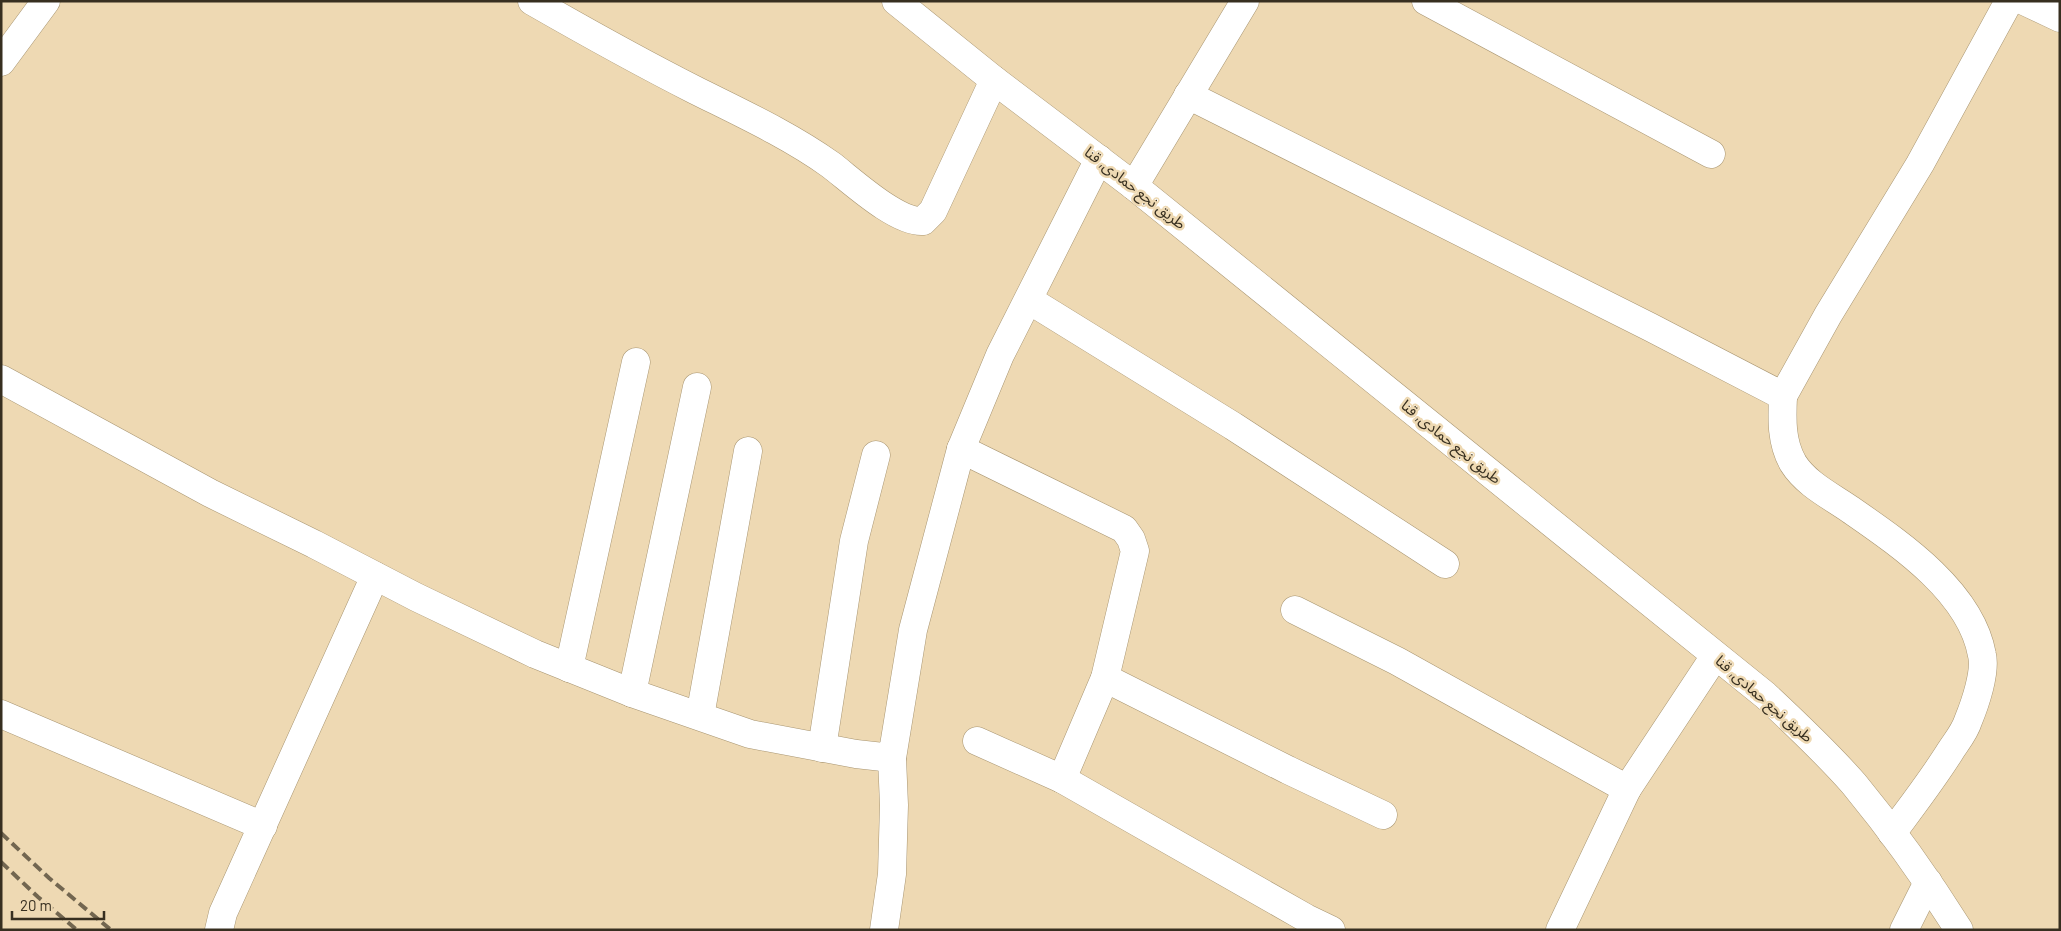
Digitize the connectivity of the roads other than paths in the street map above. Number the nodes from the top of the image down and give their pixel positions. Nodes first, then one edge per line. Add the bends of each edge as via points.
1 (532, 1) edge
2 (896, 1) edge
3 (1245, 1) edge
4 (1426, 1) edge
5 (2009, 1) edge
6 (2024, 1) edge
7 (42, 3) edge
8 (2060, 18) edge
9 (1, 62) edge
10 (994, 80) junction
11 (1188, 95) junction
12 (1711, 154) dead end
13 (1099, 159) junction
14 (1134, 186) junction
15 (1029, 300) junction
16 (636, 362) dead end
17 (1, 379) edge
18 (696, 387) dead end
19 (1783, 396) junction
20 (961, 449) junction
21 (748, 451) dead end
22 (876, 455) dead end
23 (1445, 564) dead end
24 (375, 576) junction
25 (1295, 610) dead end
26 (1715, 656) junction
27 (569, 668) junction
28 (1105, 678) junction
29 (632, 693) junction
30 (1, 714) edge
31 (700, 716) junction
32 (977, 740) dead end
33 (822, 748) junction
34 (892, 758) junction
35 (1062, 779) junction
36 (1627, 789) junction
37 (1383, 814) dead end
38 (263, 826) junction
39 (1892, 833) junction
40 (1928, 882) junction
41 (219, 930) edge
42 (884, 930) edge
43 (1331, 930) edge
44 (1560, 930) edge
45 (1904, 930) edge
46 (1958, 930) edge

1 - 10 street via 633,58 775,131 830,165 893,211 918,222 933,211
2 - 10 street, طريق نجع حمادى, قنا
3 - 11 street
4 - 12 street
5 - 19 street via 1920,164
6 - 8 street
7 - 9 street
10 - 13 street, طريق نجع حمادى, قنا
11 - 14 street
11 - 19 street
13 - 14 street, طريق نجع حمادى, قنا
13 - 15 street
14 - 26 street, طريق نجع حمادى, قنا
15 - 20 street via 1000,354
15 - 23 street via 1233,426
16 - 27 street
17 - 24 street via 210,493
18 - 29 street
19 - 39 street via 1782,427 1793,463 1808,480 1897,542 1942,584 1965,612 1983,656 1980,683 1968,722 1936,774
20 - 28 street via 1124,529 1132,539 1135,551
20 - 34 street via 913,630
21 - 31 street
22 - 33 street via 854,541
24 - 27 street
24 - 38 street
25 - 36 street via 1397,661
26 - 36 street
26 - 39 street, طريق نجع حمادى, قنا via 1811,738
27 - 29 street
28 - 35 street
28 - 37 street
29 - 31 street
30 - 38 street
31 - 33 street via 750,734
32 - 35 street
33 - 34 street
34 - 42 street via 892,874
35 - 43 street
36 - 44 street
38 - 41 street via 223,913
39 - 40 street, طريق نجع حمادى, قنا
40 - 45 street
40 - 46 street, طريق نجع حمادى, قنا

